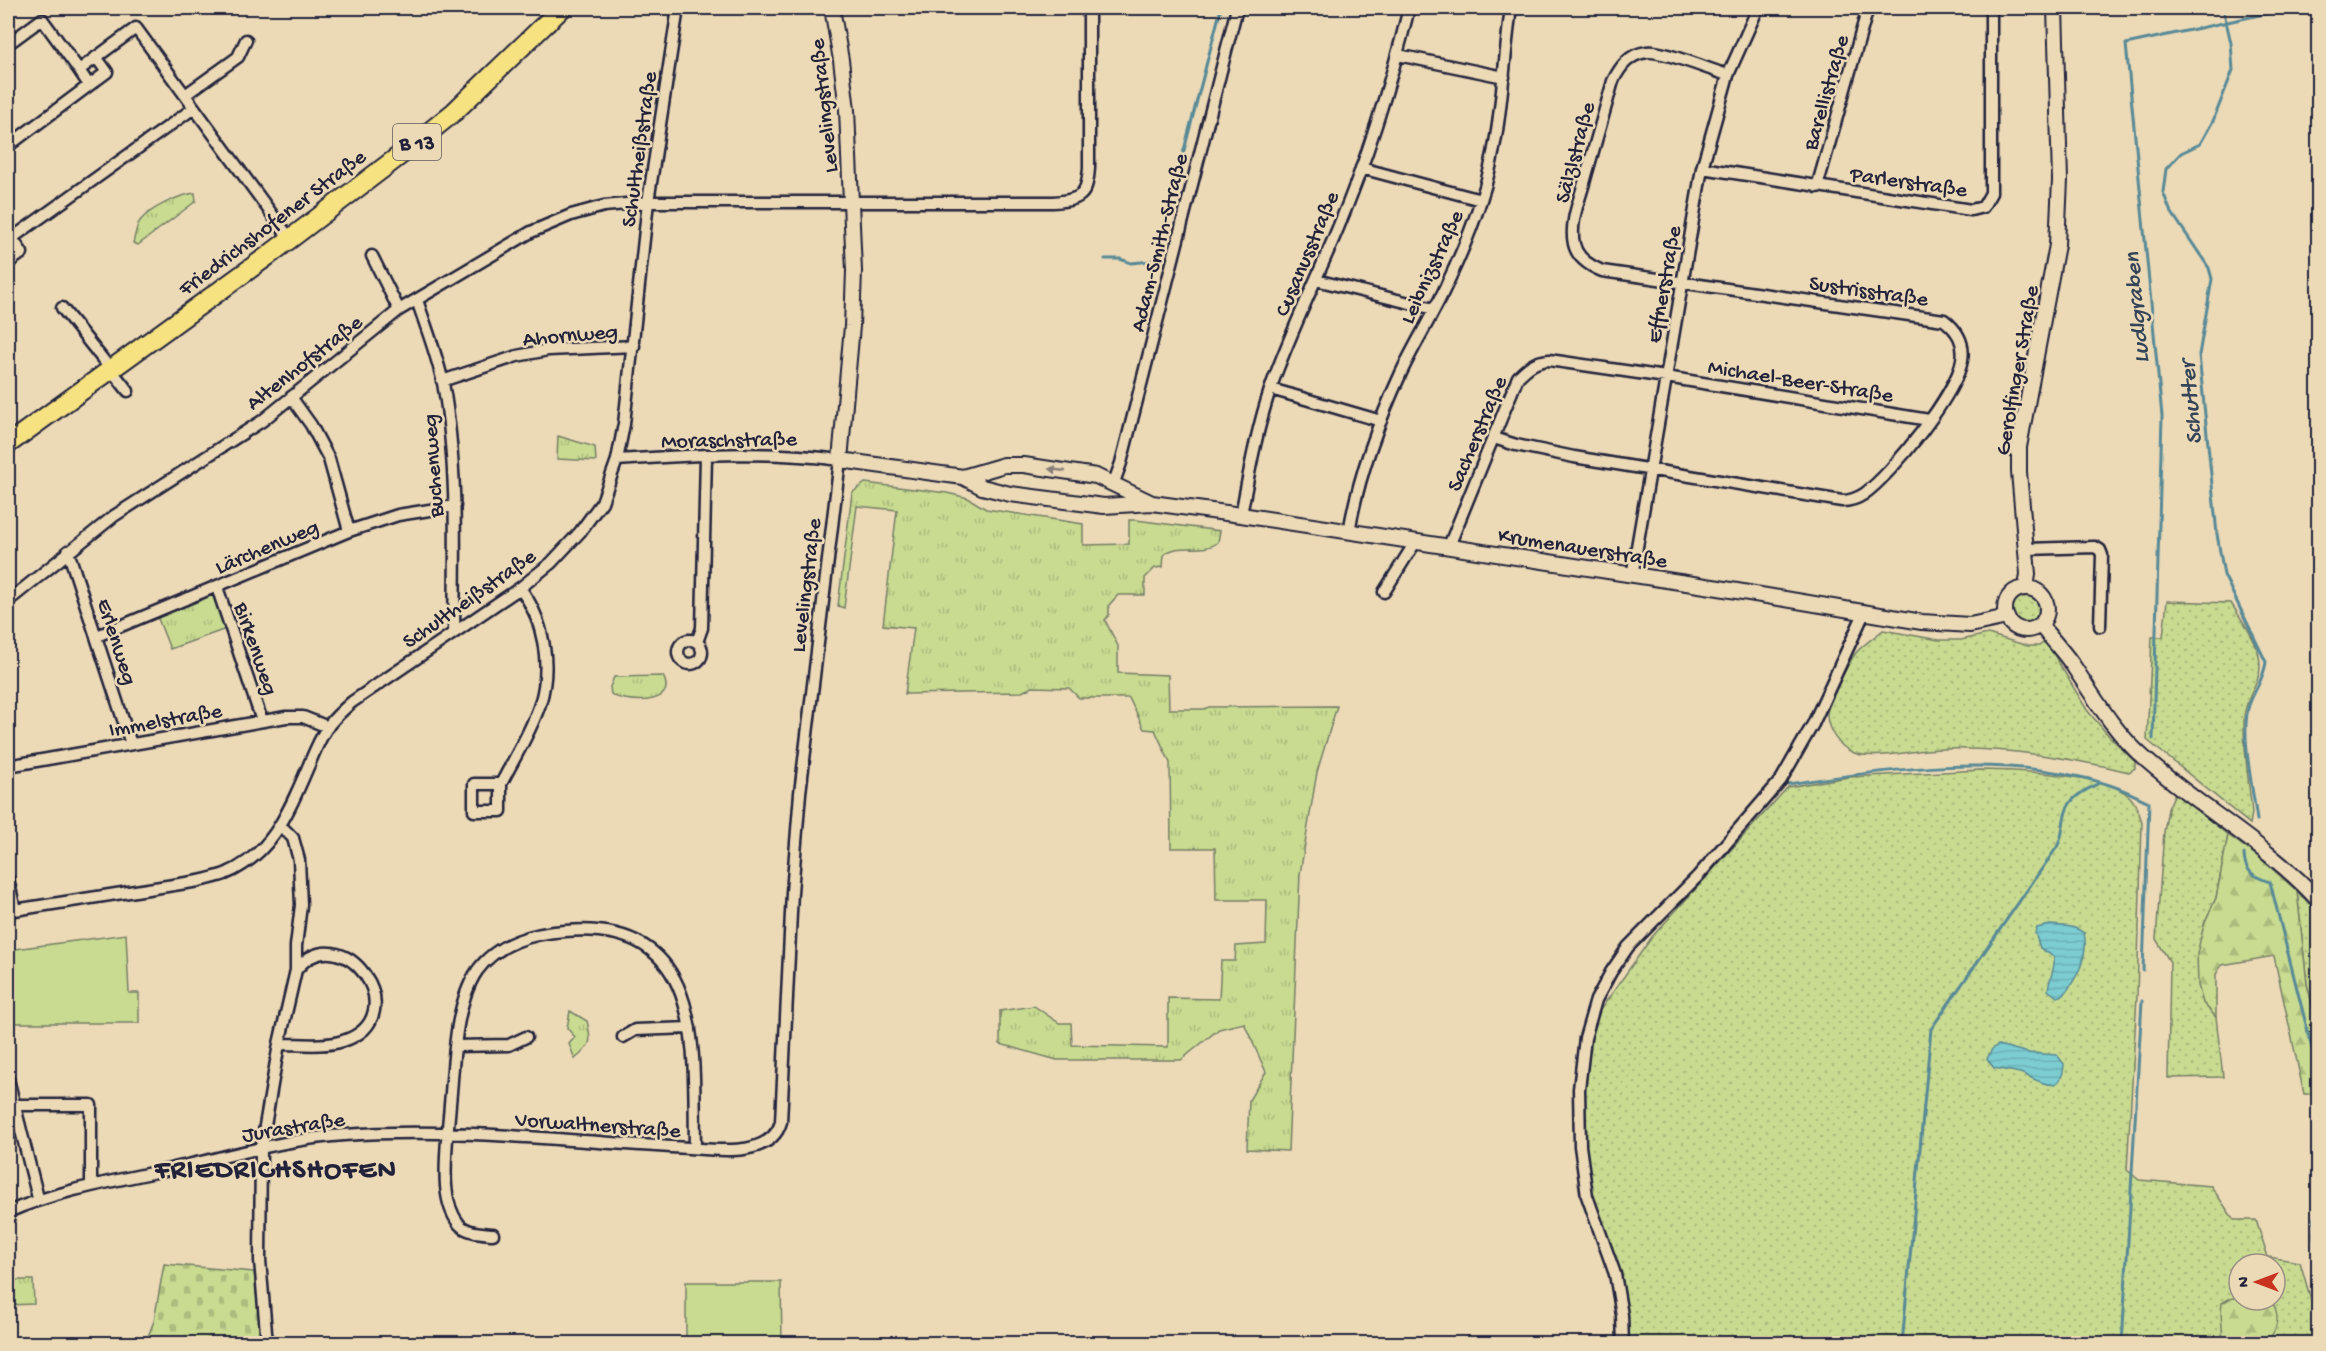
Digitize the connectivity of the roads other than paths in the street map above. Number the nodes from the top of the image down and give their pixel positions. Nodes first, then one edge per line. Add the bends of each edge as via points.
1 (562, 8) edge
2 (678, 8) edge
3 (832, 8) edge
4 (1089, 8) edge
5 (1237, 8) edge
6 (1409, 8) edge
7 (1511, 8) edge
8 (1758, 8) edge
9 (1868, 8) edge
10 (1991, 8) edge
11 (2055, 8) edge
12 (246, 40) dead end
13 (8, 44) edge
14 (1398, 55) junction
15 (96, 57) junction
16 (79, 70) junction
17 (1728, 75) junction
18 (1504, 77) junction
19 (89, 85) junction
20 (184, 95) junction
21 (194, 108) junction
22 (8, 146) edge
23 (1361, 168) junction
24 (1702, 168) junction
25 (1817, 187) junction
26 (1481, 200) junction
27 (648, 201) junction
28 (852, 201) junction
29 (10, 239) edge
30 (290, 239) junction
31 (372, 256) dead end
32 (8, 263) edge
33 (1316, 280) junction
34 (1681, 281) junction
35 (417, 300) junction
36 (62, 308) dead end
37 (1434, 309) junction
38 (399, 310) junction
39 (634, 346) junction
40 (110, 369) junction
41 (1666, 376) junction
42 (442, 381) junction
43 (1270, 389) junction
44 (128, 391) dead end
45 (291, 397) junction
46 (1929, 420) junction
47 (1381, 421) junction
48 (1494, 438) junction
49 (8, 444) edge
50 (705, 456) junction
51 (617, 460) junction
52 (840, 460) junction
53 (997, 468) junction
54 (1651, 470) junction
55 (963, 477) junction
56 (1113, 485) junction
57 (996, 491) junction
58 (1152, 503) junction
59 (455, 506) junction
60 (1104, 506) junction
61 (1241, 515) junction
62 (349, 531) junction
63 (1349, 532) junction
64 (1416, 541) junction
65 (1449, 546) junction
66 (2026, 549) junction
67 (68, 551) junction
68 (1632, 576) junction
69 (218, 587) junction
70 (520, 588) junction
71 (2026, 588) junction
72 (1384, 592) dead end
73 (8, 601) edge
74 (1865, 611) junction
75 (2007, 617) junction
76 (2040, 625) junction
77 (2100, 626) dead end
78 (454, 633) junction
79 (98, 636) junction
80 (697, 642) dead end
81 (262, 721) junction
82 (328, 727) junction
83 (131, 744) junction
84 (8, 766) edge
85 (501, 784) dead end
86 (281, 825) junction
87 (8, 879) edge
88 (2319, 900) edge
89 (11, 910) edge
90 (296, 970) junction
91 (690, 1028) junction
92 (526, 1037) dead end
93 (623, 1037) dead end
94 (279, 1044) junction
95 (456, 1046) junction
96 (8, 1081) edge
97 (14, 1105) junction
98 (448, 1133) junction
99 (695, 1148) junction
100 (746, 1148) joint
101 (261, 1149) junction
102 (92, 1186) junction
103 (38, 1198) junction
104 (8, 1212) edge
105 (493, 1234) dead end
106 (267, 1344) edge
107 (1623, 1344) edge

1 - 30 main road, Friedrichshofener Straße / B 13 via 454,112
2 - 27 street, Schultheißstraße
3 - 28 street, Levelingstraße via 844,77
4 - 28 street, Altenhofstraße via 1089,168 1088,186 1082,195 1071,201 1053,202
5 - 56 street, Adam-Smith-Straße
6 - 14 street, Cusanusstraße
7 - 18 street, Leibnizstraße
8 - 17 street, Effnerstraße
9 - 25 street, Barellistraße
10 - 25 street, Parlerstraße via 1991,193 1983,207 1971,210
11 - 66 street, Gerolfinger Straße via 2059,213 2053,277 2019,447
12 - 20 street via 238,57
13 - 16 street via 42,19
14 - 18 street
14 - 23 street, Cusanusstraße
15 - 16 street
15 - 19 street via 107,72
15 - 20 street via 136,28
16 - 19 street
17 - 24 street, Effnerstraße
17 - 34 street, Sälzlstraße via 1647,52 1620,67 1576,212 1574,246 1591,267
18 - 26 street, Leibnizstraße via 1492,159
19 - 22 street
20 - 21 street
21 - 29 street
21 - 30 street
23 - 26 street
23 - 33 street, Cusanusstraße
24 - 25 street, Parlerstraße
24 - 34 street, Effnerstraße
26 - 37 street, Leibnizstraße
27 - 28 street, Altenhofstraße
27 - 35 street, Altenhofstraße via 604,206 531,232
27 - 39 street, Schultheißstraße
28 - 52 street, Levelingstraße via 852,326
29 - 32 street via 22,253
30 - 40 main road, Friedrichshofener Straße / B 13
31 - 38 street
33 - 37 street
33 - 43 street, Cusanusstraße
34 - 41 street, Effnerstraße
34 - 46 street, Sustrisstraße via 1944,320 1961,341 1962,359 1955,380
35 - 38 street, Altenhofstraße
35 - 42 street, Buchenweg
36 - 40 street
37 - 47 street, Leibnizstraße
38 - 45 street, Altenhofstraße
39 - 42 street, Ahornweg via 548,350
39 - 51 street, Schultheißstraße
40 - 44 street
40 - 49 main road, Friedrichshofener Straße / B 13
41 - 46 street, Michael-Beer-Straße
41 - 48 street, Sacherstraße via 1539,361 1518,377
41 - 54 street, Effnerstraße
42 - 59 street, Buchenweg
43 - 47 street
43 - 61 street, Cusanusstraße
45 - 62 street via 329,459
45 - 67 street, Altenhofstraße via 262,421 114,516
46 - 54 street, Sustrisstraße via 1899,460 1864,494 1851,500 1807,497
47 - 63 street, Leibnizstraße
48 - 54 street, Sustrisstraße
48 - 65 street, Sacherstraße
50 - 51 street, Moraschstraße
50 - 52 street, Moraschstraße via 784,455
50 - 80 street via 702,628
51 - 70 street, Schultheißstraße via 602,502 580,532
52 - 55 street, Krumenauerstraße
52 - 100 street, Levelingstraße via 799,809 781,1122 772,1139
53 - 55 street, Krumenauerstraße
56 -> 53 street, Krumenauerstraße via 1096,476 1067,471 1024,465
53 - 57 street via 993,478
54 - 68 street, Effnerstraße
55 - 57 street, Krumenauerstraße
56 - 58 street, Krumenauerstraße
56 - 60 street via 1110,500
57 - 60 street, Krumenauerstraße
58 - 60 street, Krumenauerstraße
58 - 61 street, Krumenauerstraße
59 - 62 street, Lärchenweg via 398,515
59 - 78 street, Buchenweg
61 - 63 street, Krumenauerstraße
62 - 69 street, Lärchenweg
63 - 64 street, Krumenauerstraße
64 - 65 street, Krumenauerstraße
64 - 72 street
65 - 68 street, Krumenauerstraße
66 - 71 street, Gerolfinger Straße
66 - 77 street via 2100,550
67 - 73 street, Altenhofstraße
67 - 79 street, Erlenweg
68 - 74 street, Krumenauerstraße
69 - 79 street, Lärchenweg
69 - 81 street, Birkenweg
70 - 78 street, Schultheißstraße
70 - 85 street via 540,627 545,676 533,722
71 - 75 street via 2011,595 2006,605
71 - 76 street via 2038,592 2046,602 2047,614
74 - 75 street, Krumenauerstraße via 1953,625
74 - 107 street via 1813,724 1781,780 1698,876 1628,947 1596,1000 1581,1069 1580,1146 1587,1196 1615,1274
75 - 76 street via 2022,629
76 - 88 street via 2071,663 2095,702 2143,757
78 - 82 street, Schultheißstraße via 352,702
79 - 83 street, Erlenweg
81 - 82 street, Immelstraße via 303,717
81 - 83 street, Immelstraße
82 - 86 street, Schultheißstraße
83 - 84 street, Immelstraße
86 - 89 street, Schultheißstraße via 260,852 225,874
86 - 90 street via 293,837 299,860 302,904
87 - 89 street
90 - 94 street
90 - 94 street via 313,954 341,956 369,978 374,1005 367,1023 352,1037 342,1041
91 - 93 street via 635,1029
91 - 95 street via 681,990 653,951 623,935 576,930 531,936 490,956 468,989
91 - 99 street
92 - 95 street via 509,1045
94 - 101 street
95 - 98 street
96 - 97 street
97 - 102 street via 91,1105
97 - 103 street
98 - 99 street, Vorwaltnerstraße
98 - 101 street, Jurastraße via 342,1135
98 - 105 street via 446,1187 451,1209 460,1225 476,1233
99 - 100 street, Vorwaltnerstraße
101 - 102 street, Jurastraße
101 - 106 street via 260,1260
102 - 103 street, Jurastraße
103 - 104 street, Jurastraße

